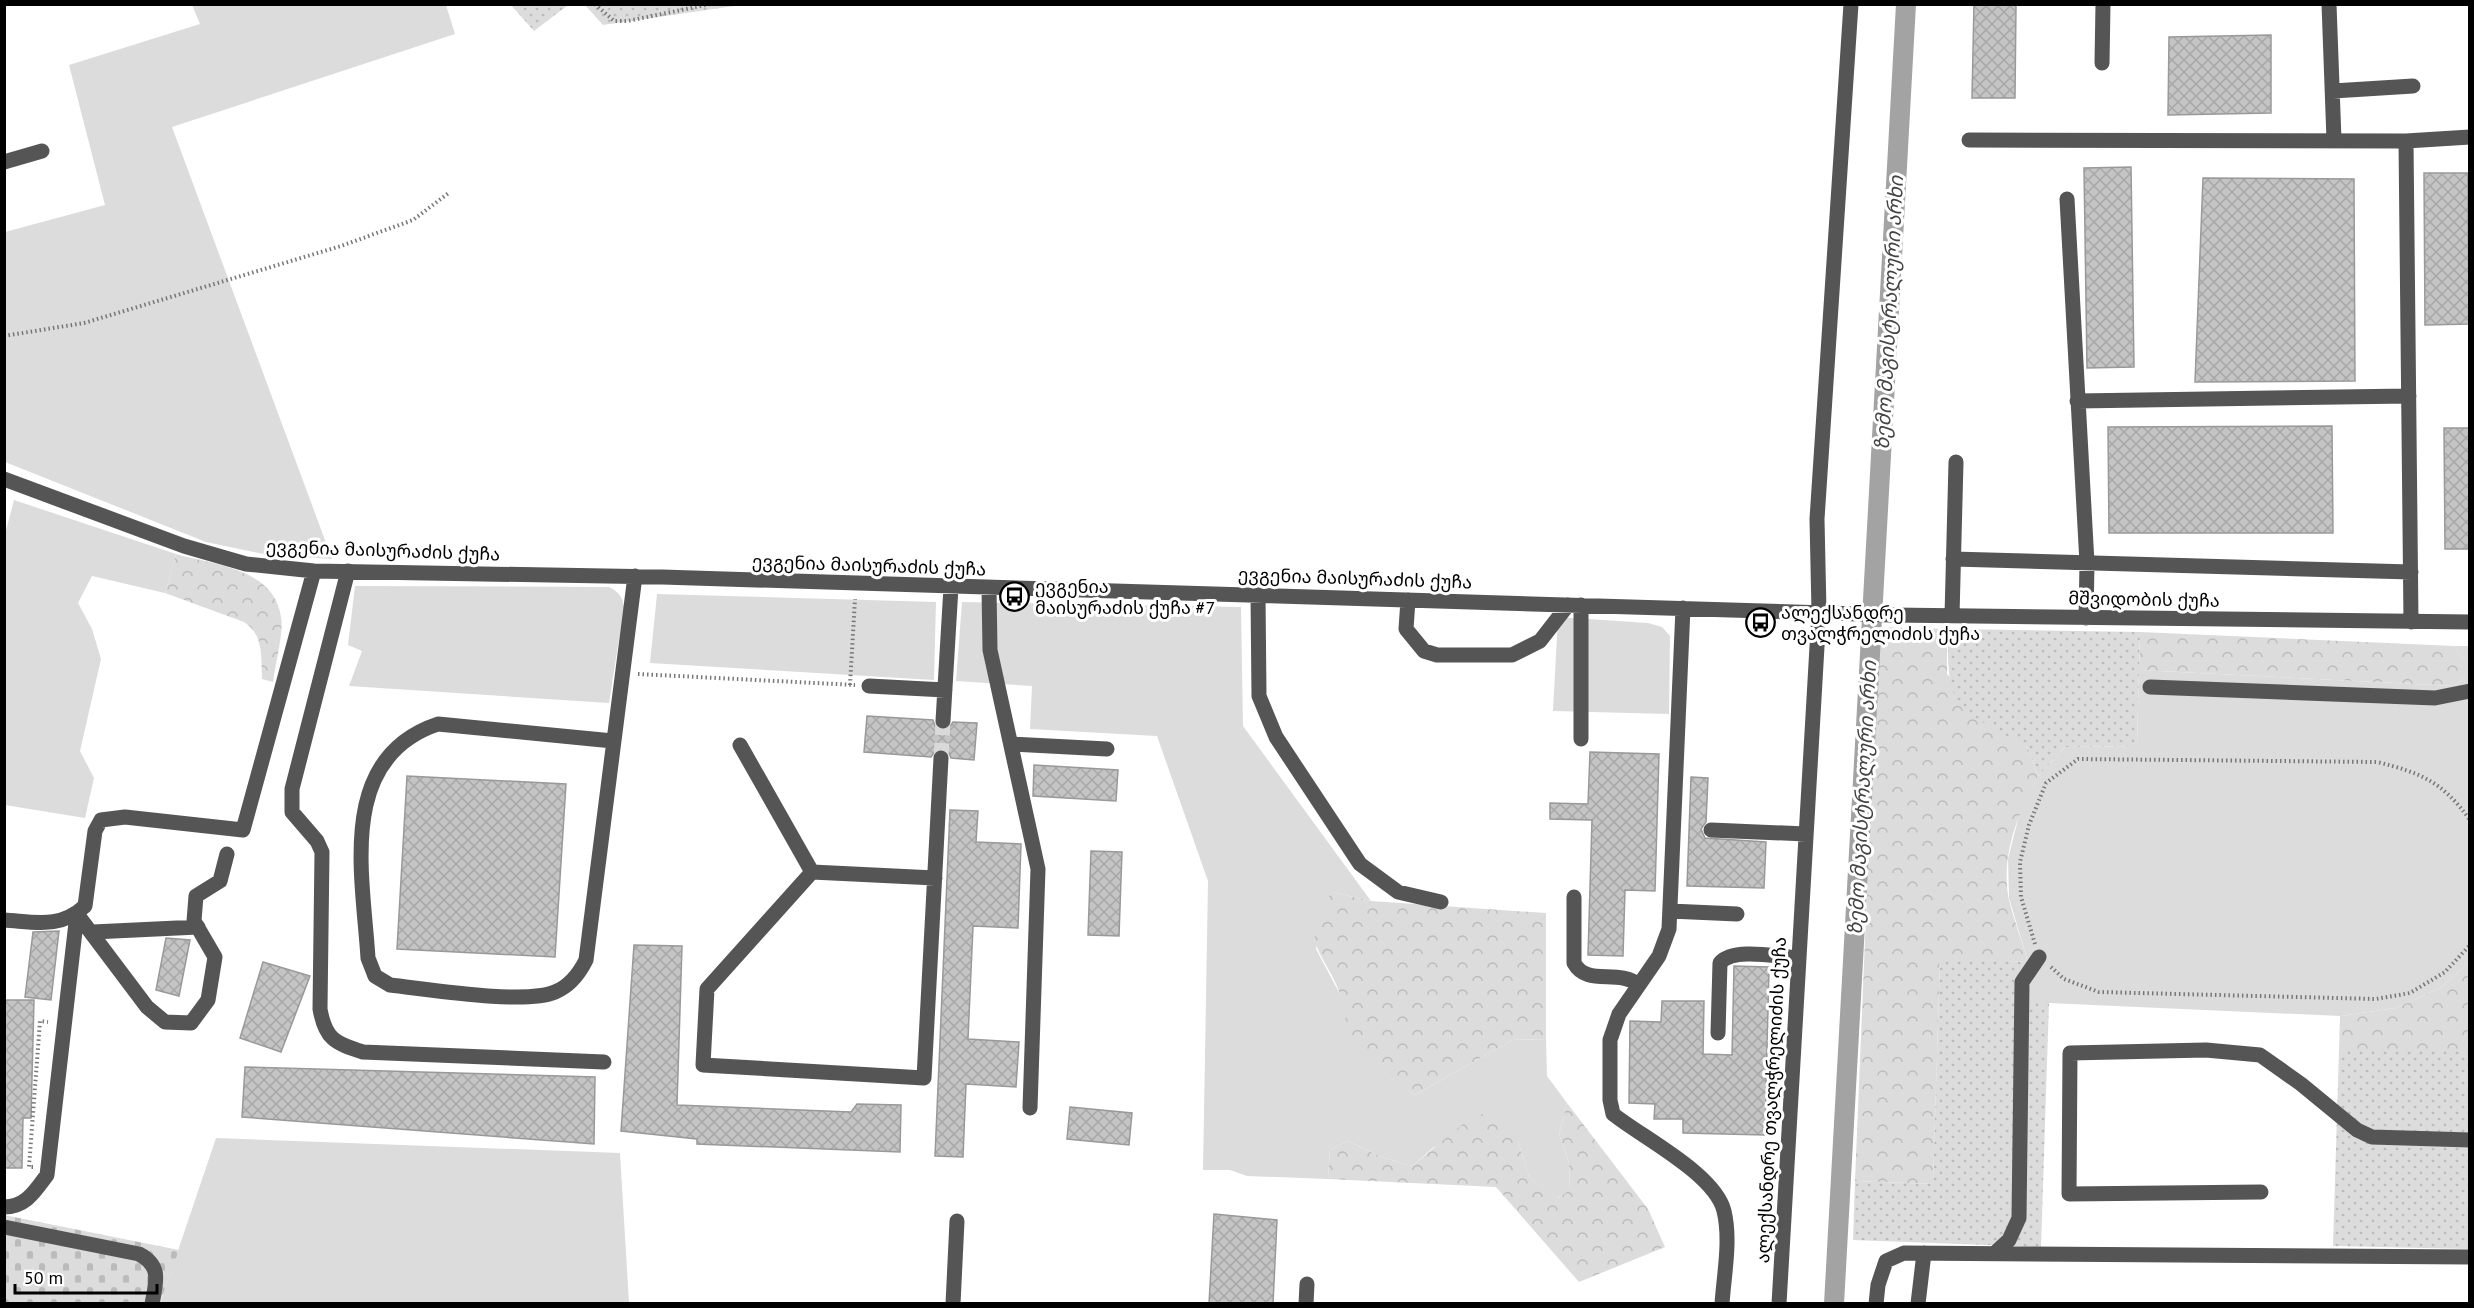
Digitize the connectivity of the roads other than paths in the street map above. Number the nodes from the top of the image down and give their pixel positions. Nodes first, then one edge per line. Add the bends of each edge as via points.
1 (1851, 4) edge
2 (2103, 4) edge
3 (2329, 4) edge
4 (2102, 63) dead end
5 (2413, 86) dead end
6 (2333, 91) junction
7 (2469, 137) edge
8 (1969, 140) dead end
9 (2334, 140) junction
10 (2406, 141) junction
11 (42, 151) dead end
12 (4, 162) edge
13 (2067, 199) dead end
14 (2409, 396) junction
15 (2077, 401) junction
16 (1956, 462) dead end
17 (4, 479) edge
18 (1953, 559) junction
19 (2087, 563) junction
20 (314, 571) junction
21 (348, 571) junction
22 (2411, 572) junction
23 (635, 576) junction
24 (951, 587) junction
25 (989, 588) junction
26 (1258, 595) junction
27 (1408, 600) junction
28 (1574, 605) junction
29 (1683, 609) junction
30 (1819, 612) junction
31 (1952, 616) junction
32 (2086, 618) junction
33 (2411, 622) junction
34 (2469, 622) edge
35 (869, 686) road end
36 (2150, 687) dead end
37 (945, 690) junction
38 (2469, 691) edge
39 (943, 721) tunnel mouth
40 (1581, 739) dead end
41 (613, 741) junction
42 (1011, 744) junction
43 (740, 745) dead end
44 (1107, 749) dead end
45 (941, 758) tunnel mouth
46 (1711, 830) dead end
47 (1806, 834) junction
48 (227, 854) dead end
49 (812, 872) junction
50 (935, 878) junction
51 (1574, 897) dead end
52 (1441, 902) dead end
53 (1670, 911) junction
54 (77, 914) junction
55 (1737, 914) dead end
56 (4, 920) edge
57 (198, 927) junction
58 (93, 932) junction
59 (2039, 957) road end
60 (1799, 958) junction
61 (1639, 985) junction
62 (1718, 1033) dead end
63 (604, 1062) dead end
64 (1030, 1108) dead end
65 (2469, 1140) edge
66 (2261, 1192) dead end
67 (4, 1207) edge
68 (957, 1221) dead end
69 (4, 1227) edge
70 (1996, 1252) junction
71 (1924, 1253) junction
72 (2469, 1257) edge
73 (1307, 1284) dead end
74 (152, 1304) edge
75 (953, 1304) edge
76 (1306, 1304) edge
77 (1722, 1304) edge
78 (1779, 1304) edge
79 (1876, 1304) edge
80 (1918, 1304) edge

1 - 30 street, ალექსანდრე თვალჭრელიძის ქუჩა via 1817,519
2 - 4 street
3 - 6 street
5 - 6 street
6 - 9 street
7 - 10 street
8 - 9 street
9 - 10 street
10 - 14 street
11 - 12 street
13 - 15 street
14 - 15 street
14 - 22 street
15 - 19 street
16 - 18 street
17 - 20 street, ევგენია მაისურაძის ქუჩა via 184,546 246,564
18 - 19 street
18 - 31 street
19 - 22 street
19 - 32 street
20 - 21 street, ევგენია მაისურაძის ქუჩა
20 - 54 street via 243,830 126,817 101,820 95,831 85,906
21 - 23 street, ევგენია მაისურაძის ქუჩა
21 - 63 street via 292,789 292,812 322,852 323,1028 344,1046 363,1052
22 - 33 street
23 - 24 street, ევგენია მაისურაძის ქუჩა
23 - 41 street
24 - 25 street, ევგენია მაისურაძის ქუჩა
24 - 37 street
25 - 26 street, ევგენია მაისურაძის ქუჩა
25 - 42 street via 990,650
26 - 27 street, ევგენია მაისურაძის ქუჩა
26 - 52 street via 1258,696 1276,737 1359,864 1398,892
27 - 28 street, ევგენია მაისურაძის ქუჩა
27 - 28 street via 1406,629 1424,651 1437,655 1512,655 1540,641
28 - 29 street, ევგენია მაისურაძის ქუჩა
28 - 40 street
29 - 30 street, ევგენია მაისურაძის ქუჩა
29 - 53 street
30 - 31 street, მშვიდობის ქუჩა
30 - 47 street, ალექსანდრე თვალჭრელიძის ქუჩა
31 - 32 street, მშვიდობის ქუჩა
32 - 33 street, მშვიდობის ქუჩა
33 - 34 street, მშვიდობის ქუჩა
35 - 37 street
36 - 38 street via 2435,698
37 - 39 street
41 - 41 street via 586,960 578,976 554,993 530,998 390,985 375,976 368,958 360,835 367,794 379,770 398,749 412,736 438,724
42 - 44 street
42 - 64 street via 1038,869
43 - 49 street
45 - 50 street
46 - 47 street
47 - 60 street, ალექსანდრე თვალჭრელიძის ქუჩა
48 - 57 street via 220,880 196,896 194,921
49 - 50 street
49 - 50 street via 707,989 703,1065 924,1078
51 - 61 street via 1574,963 1578,971 1586,976 1627,977
53 - 55 street
53 - 61 street via 1669,929 1659,957
54 - 56 street via 56,923
54 - 58 street
54 - 67 street via 47,1175 30,1198 14,1207
57 - 58 street
57 - 58 street via 215,957 208,1000 191,1023 165,1022 147,1007
59 - 70 street via 2022,982 2019,1218 2009,1240
60 - 62 street via 1736,954 1725,957 1720,963
60 - 78 street, ალექსანდრე თვალჭრელიძის ქუჩა
61 - 77 street via 1619,1014 1610,1040 1613,1114 1701,1178 1724,1208
65 - 66 street via 2372,1137 2356,1130 2260,1055 2206,1050 2070,1053 2069,1194
68 - 75 street
69 - 74 street via 147,1258 157,1276
70 - 71 street
70 - 72 street
71 - 79 street via 1904,1252 1886,1261
71 - 80 street
73 - 76 street

